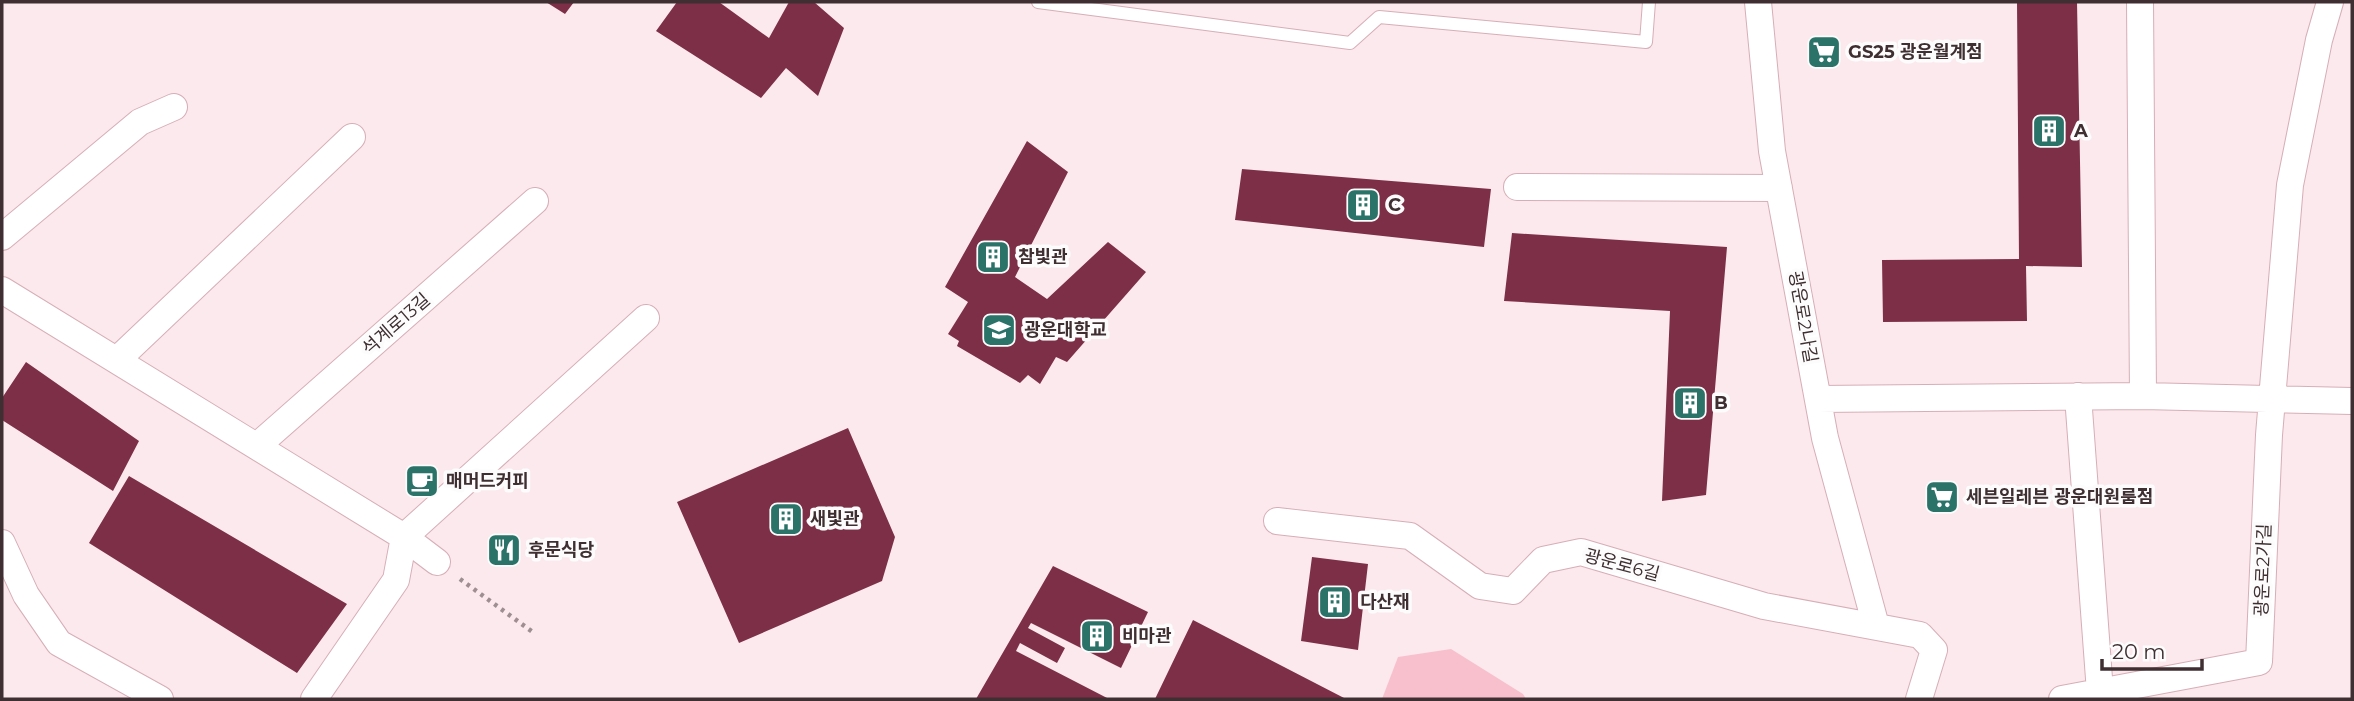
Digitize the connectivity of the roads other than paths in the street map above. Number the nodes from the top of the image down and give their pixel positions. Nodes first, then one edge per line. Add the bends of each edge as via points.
1 (1038, 2) edge
2 (1649, 2) edge
3 (1758, 2) edge
4 (2140, 2) edge
5 (2330, 2) edge
6 (174, 107) dead end
7 (352, 137) dead end
8 (1517, 187) dead end
9 (1779, 188) junction
10 (535, 201) dead end
11 (2, 237) edge
12 (2, 290) edge
13 (646, 317) dead end
14 (117, 360) junction
15 (2078, 396) junction
16 (2143, 396) junction
17 (1818, 399) junction
18 (2271, 399) junction
19 (2352, 401) edge
20 (257, 446) junction
21 (1277, 521) dead end
22 (404, 537) junction
23 (2, 543) edge
24 (437, 562) road end
25 (1876, 626) junction
26 (2100, 692) junction
27 (160, 699) edge
28 (314, 699) edge
29 (1919, 699) edge
30 (2062, 699) edge

1 - 2 lane via 1350,43 1379,17 1646,42
3 - 9 street, 광운로2나길
4 - 16 street
5 - 18 street, 광운로2가길 via 2290,185
6 - 11 street via 140,122
7 - 14 street
8 - 9 street
9 - 17 street, 광운로2나길
10 - 20 street, 석계로13길
12 - 14 street
13 - 22 street
14 - 20 street
15 - 16 street
15 - 17 street
15 - 26 street
16 - 18 street
17 - 25 street, 광운로2나길
18 - 19 street
18 - 26 street, 광운로2가길 via 2259,662
20 - 22 street
21 - 25 street, 광운로6길 via 1410,536 1480,586 1513,591 1543,560 1581,551 1764,606
22 - 24 street
22 - 28 street via 396,580
23 - 27 street via 26,595 59,643
25 - 29 street, 광운로6길 via 1920,635 1934,650
26 - 30 street, 광운로2가길

